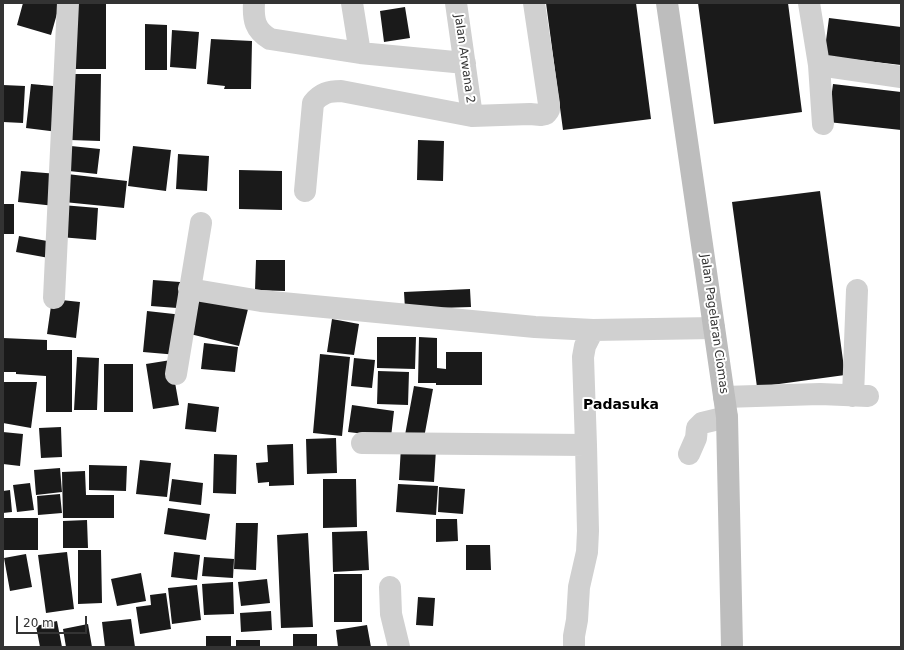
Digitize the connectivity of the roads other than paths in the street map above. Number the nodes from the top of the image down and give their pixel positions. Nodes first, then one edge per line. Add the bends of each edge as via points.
1 (68, 3) edge
2 (254, 3) edge
3 (352, 3) edge
4 (456, 3) edge
5 (534, 3) edge
6 (667, 3) edge
7 (810, 3) edge
8 (360, 53) junction
9 (465, 63) junction
10 (819, 65) junction
11 (901, 77) edge
12 (472, 116) junction
13 (823, 124) dead end
14 (305, 192) dead end
15 (201, 223) dead end
16 (189, 289) junction
17 (857, 290) dead end
18 (54, 298) dead end
19 (714, 328) junction
20 (593, 330) junction
21 (176, 374) dead end
22 (725, 407) junction
23 (362, 443) dead end
24 (586, 445) junction
25 (689, 454) dead end
26 (390, 587) dead end
27 (399, 647) edge
28 (574, 647) edge
29 (732, 647) edge

1 - 18 street
2 - 8 street via 253,13 260,33 270,39
3 - 8 street
4 - 9 street, Jalan Arwana 2
5 - 12 street via 549,110 541,115
6 - 19 main road, Jalan Pagelaran Ciomas
7 - 10 street
8 - 9 street
9 - 12 street, Jalan Arwana 2
10 - 11 street
10 - 13 street
12 - 14 street via 341,91 318,96 313,103
15 - 16 street
16 - 20 street via 262,301 535,328
16 - 21 street
17 - 22 street via 861,396 820,394
19 - 20 street
19 - 22 main road, Jalan Pagelaran Ciomas
20 - 24 street via 582,357
22 - 25 street via 697,428
22 - 29 main road, Jalan Pagelaran Ciomas
23 - 24 street
24 - 28 street via 587,552 580,587
26 - 27 street via 391,614

